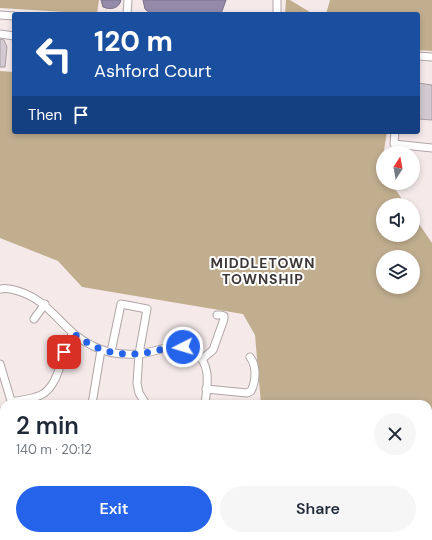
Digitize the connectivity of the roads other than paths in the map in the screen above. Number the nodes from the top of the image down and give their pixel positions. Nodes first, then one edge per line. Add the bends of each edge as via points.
1 (128, 0) edge
2 (277, 0) edge
3 (127, 12) edge
4 (277, 12) edge
5 (0, 15) edge
6 (12, 16) edge
7 (0, 34) edge
8 (12, 36) edge
9 (420, 56) edge
10 (432, 57) edge
11 (395, 134) edge
12 (432, 148) edge
13 (0, 289) edge
14 (45, 304) junction
15 (217, 315) dead end
16 (34, 319) dead end
17 (73, 333) junction
18 (101, 350) junction
19 (111, 352) junction
20 (138, 354) junction
21 (250, 357) dead end
22 (202, 359) junction
23 (0, 364) edge
24 (206, 389) junction
25 (11, 400) edge
26 (24, 400) edge
27 (92, 400) edge
28 (143, 400) edge
29 (205, 400) edge

1 - 3 street
2 - 4 street
5 - 6 street
7 - 8 street
9 - 10 street
11 - 12 street via 394,144
13 - 14 street via 7,288 25,293
14 - 16 street
14 - 17 street
15 - 22 street via 224,316 224,319 213,350
17 - 18 street
17 - 26 street via 50,388 39,396
18 - 19 street
18 - 27 street
19 - 20 street
19 - 20 street via 121,304 147,309
20 - 22 street via 183,347 194,351
20 - 28 street via 137,387
21 - 24 street via 254,366 254,378 251,390 247,393
22 - 24 street via 206,368
23 - 25 street
24 - 29 street

